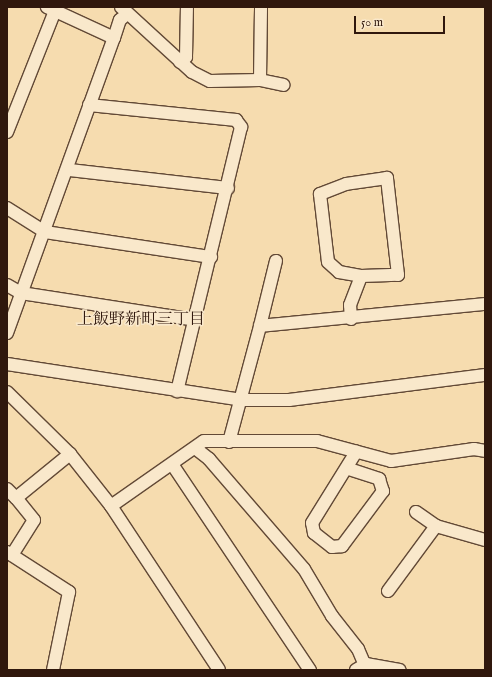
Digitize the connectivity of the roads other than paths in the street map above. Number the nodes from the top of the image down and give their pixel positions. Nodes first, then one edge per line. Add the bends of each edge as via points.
1 (187, 7) edge
2 (261, 7) edge
3 (51, 9) edge
4 (124, 10) edge
5 (114, 38) junction
6 (180, 62) junction
7 (260, 80) junction
8 (283, 85) dead end
9 (90, 105) junction
10 (7, 132) edge
11 (69, 170) junction
12 (228, 188) junction
13 (7, 208) edge
14 (45, 232) junction
15 (211, 257) junction
16 (276, 261) dead end
17 (360, 276) junction
18 (7, 285) edge
19 (21, 293) junction
20 (485, 304) edge
21 (351, 319) junction
22 (194, 320) junction
23 (260, 326) junction
24 (7, 333) edge
25 (7, 364) edge
26 (485, 375) edge
27 (177, 391) junction
28 (7, 392) edge
29 (243, 400) junction
30 (229, 442) junction
31 (195, 448) junction
32 (485, 451) edge
33 (356, 452) junction
34 (70, 454) junction
35 (172, 464) junction
36 (349, 469) junction
37 (7, 489) edge
38 (16, 498) junction
39 (111, 506) junction
40 (416, 512) dead end
41 (436, 526) junction
42 (485, 540) edge
43 (9, 554) edge
44 (388, 591) dead end
45 (363, 668) edge
46 (53, 670) edge
47 (219, 670) edge
48 (310, 670) edge
49 (399, 670) edge

1 - 6 street via 186,57
2 - 7 street
3 - 5 street
3 - 10 street
4 - 5 street
4 - 6 street
5 - 9 street
6 - 7 street via 210,80
7 - 8 street
9 - 11 street
9 - 12 street via 236,120 241,127 241,137
11 - 12 street
11 - 14 street
12 - 15 street
13 - 14 street
14 - 15 street
14 - 19 street
15 - 22 street
16 - 23 street
17 - 17 street via 398,276 387,178 346,184 320,194 328,262 339,272
17 - 21 street via 350,305
18 - 19 street
19 - 22 street
19 - 24 street
20 - 21 street
21 - 23 street
22 - 27 street
23 - 29 street
25 - 27 street
26 - 29 street via 289,400
27 - 29 street
28 - 34 street
29 - 30 street
30 - 31 street via 204,441
30 - 33 street via 317,441
31 - 35 street
31 - 45 street via 209,459 295,558
32 - 33 street via 474,449 392,461
33 - 36 street
34 - 38 street
34 - 39 street
35 - 39 street
35 - 48 street
36 - 36 street via 312,523 314,533 332,547 342,546 383,491 379,479
37 - 38 street
38 - 43 street via 34,520
39 - 47 street
40 - 41 street
41 - 42 street
41 - 44 street
43 - 46 street via 69,592
45 - 49 street

